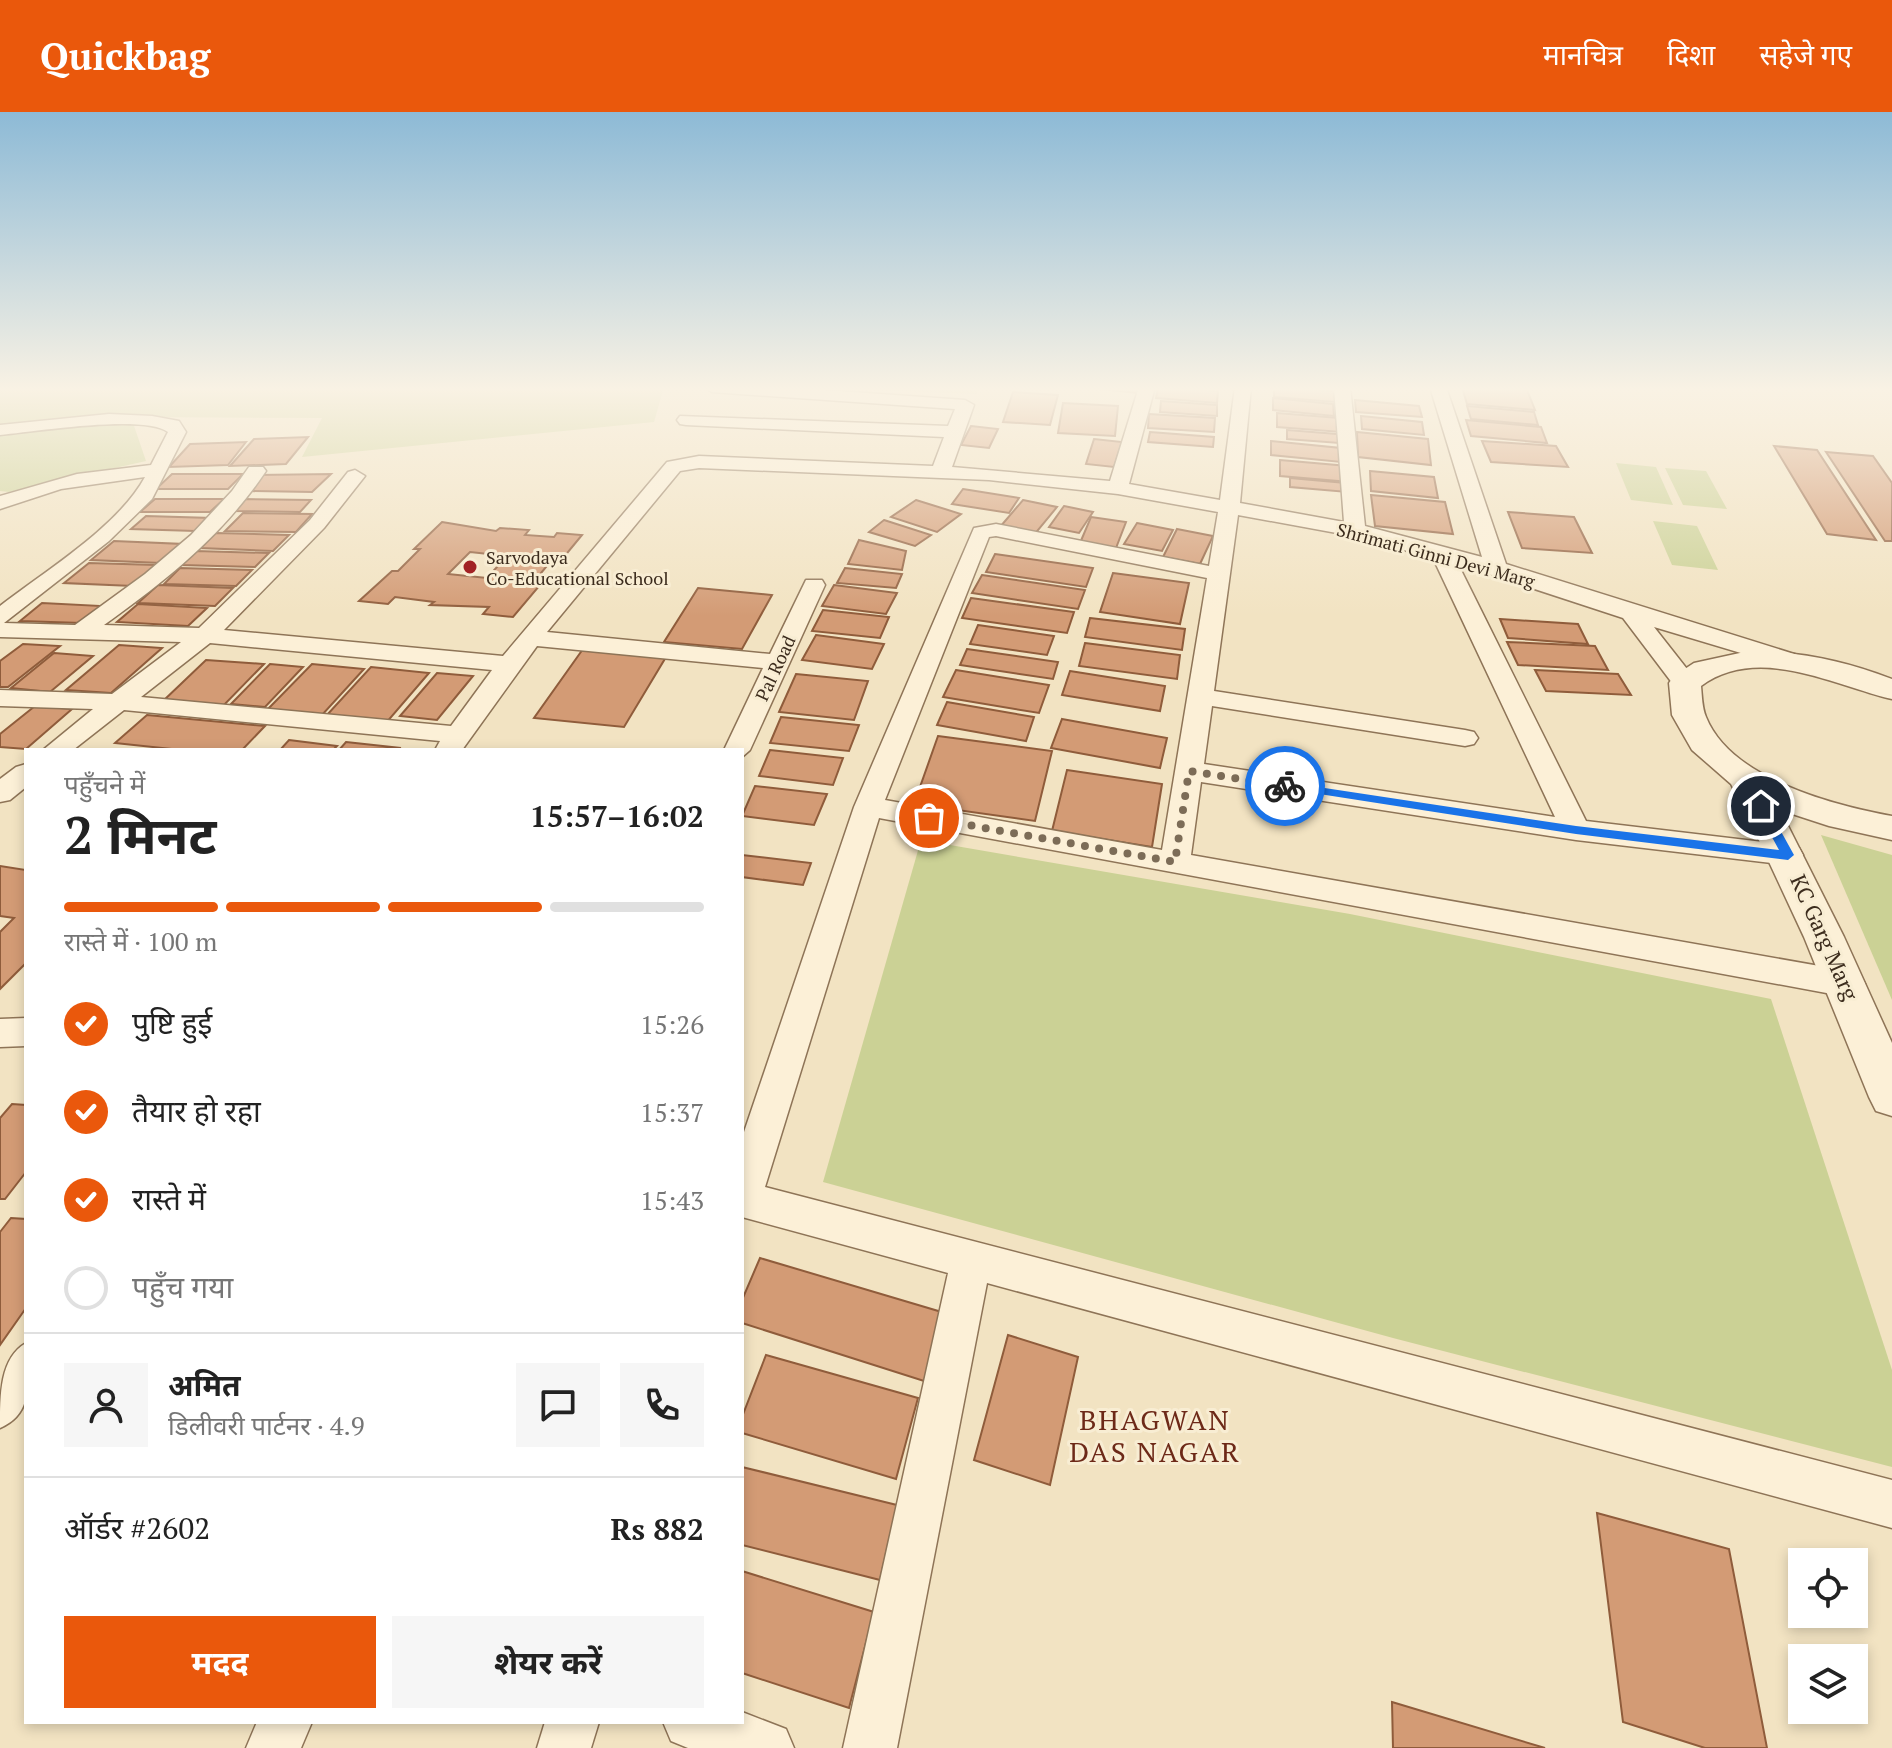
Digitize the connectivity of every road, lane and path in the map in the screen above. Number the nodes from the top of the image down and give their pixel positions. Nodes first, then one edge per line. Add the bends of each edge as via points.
1 (161, 463) edge
2 (691, 463) edge
3 (735, 463) edge
4 (944, 463) edge
5 (1125, 463) edge
6 (1234, 463) edge
7 (1349, 463) edge
8 (1462, 463) edge
9 (157, 470) junction
10 (256, 471) dead end
11 (941, 471) junction
12 (355, 476) dead end
13 (1118, 488) junction
14 (0, 503) edge
15 (1229, 508) junction
16 (1355, 530) junction
17 (1442, 554) junction
18 (1496, 568) junction
19 (1218, 574) junction
20 (814, 585) dead end
21 (1631, 613) junction
22 (0, 617) edge
23 (0, 630) edge
24 (80, 632) junction
25 (205, 635) junction
26 (531, 638) junction
27 (777, 662) junction
28 (509, 664) junction
29 (1800, 664) junction
30 (1849, 673) junction
31 (1892, 681) edge
32 (1685, 683) junction
33 (1892, 690) edge
34 (1200, 697) junction
35 (0, 698) edge
36 (118, 702) junction
37 (1465, 738) dead end
38 (453, 743) edge
39 (59, 748) edge
40 (738, 748) edge
41 (1189, 771) junction
42 (24, 775) edge
43 (1747, 781) junction
44 (0, 793) edge
45 (868, 807) junction
46 (1850, 822) junction
47 (1892, 828) edge
48 (1576, 830) junction
49 (1175, 862) junction
50 (1792, 862) junction
51 (1848, 984) junction
52 (24, 1032) edge
53 (0, 1033) edge
54 (1892, 1097) edge
55 (744, 1192) edge
56 (744, 1199) edge
57 (971, 1261) junction
58 (24, 1368) edge
59 (0, 1405) edge
60 (1892, 1504) edge
61 (284, 1724) edge
62 (571, 1724) edge
63 (696, 1724) edge
64 (273, 1748) edge
65 (564, 1748) edge
66 (767, 1748) edge
67 (870, 1748) edge

1 - 9 street
2 - 26 street, Shrimati Ginni Devi Marg via 668,471
3 - 11 street, Shrimati Ginni Devi Marg
4 - 11 street
5 - 13 street
6 - 15 street
7 - 16 street
8 - 18 street
9 - 14 street via 36,488
9 - 22 street via 145,495 102,537
10 - 24 street via 200,538
11 - 13 street, Shrimati Ginni Devi Marg
12 - 25 street via 317,524
13 - 15 street, Shrimati Ginni Devi Marg
15 - 16 street, Shrimati Ginni Devi Marg
15 - 19 street
16 - 17 street, Shrimati Ginni Devi Marg
17 - 18 street, Shrimati Ginni Devi Marg
17 - 48 street
18 - 21 street, Shrimati Ginni Devi Marg
19 - 34 street
19 - 45 street via 996,530 981,532
20 - 27 street, Pal Road
21 - 29 street, Shrimati Ginni Devi Marg
21 - 32 street
23 - 24 street
24 - 25 street
25 - 28 street
25 - 36 street
26 - 27 street
26 - 28 street
27 - 40 street, Pal Road
28 - 38 street
29 - 30 street
29 - 32 street via 1734,663 1706,669
30 - 31 street
30 - 33 street
32 - 43 street via 1683,701 1691,722 1705,744
34 - 37 street
34 - 41 street
35 - 36 street
36 - 38 street
36 - 39 street
41 - 48 street
41 - 49 street
42 - 44 street
43 - 46 street
43 - 50 street, KC Garg Marg
45 - 49 street
45 - 55 street
46 - 47 street
46 - 50 street via 1813,836
48 - 50 street
49 - 51 street
50 - 51 street, KC Garg Marg
51 - 54 street, KC Garg Marg
52 - 53 street
56 - 57 street
57 - 60 street
57 - 67 street
58 - 59 street
61 - 64 street
62 - 65 street
63 - 66 street

